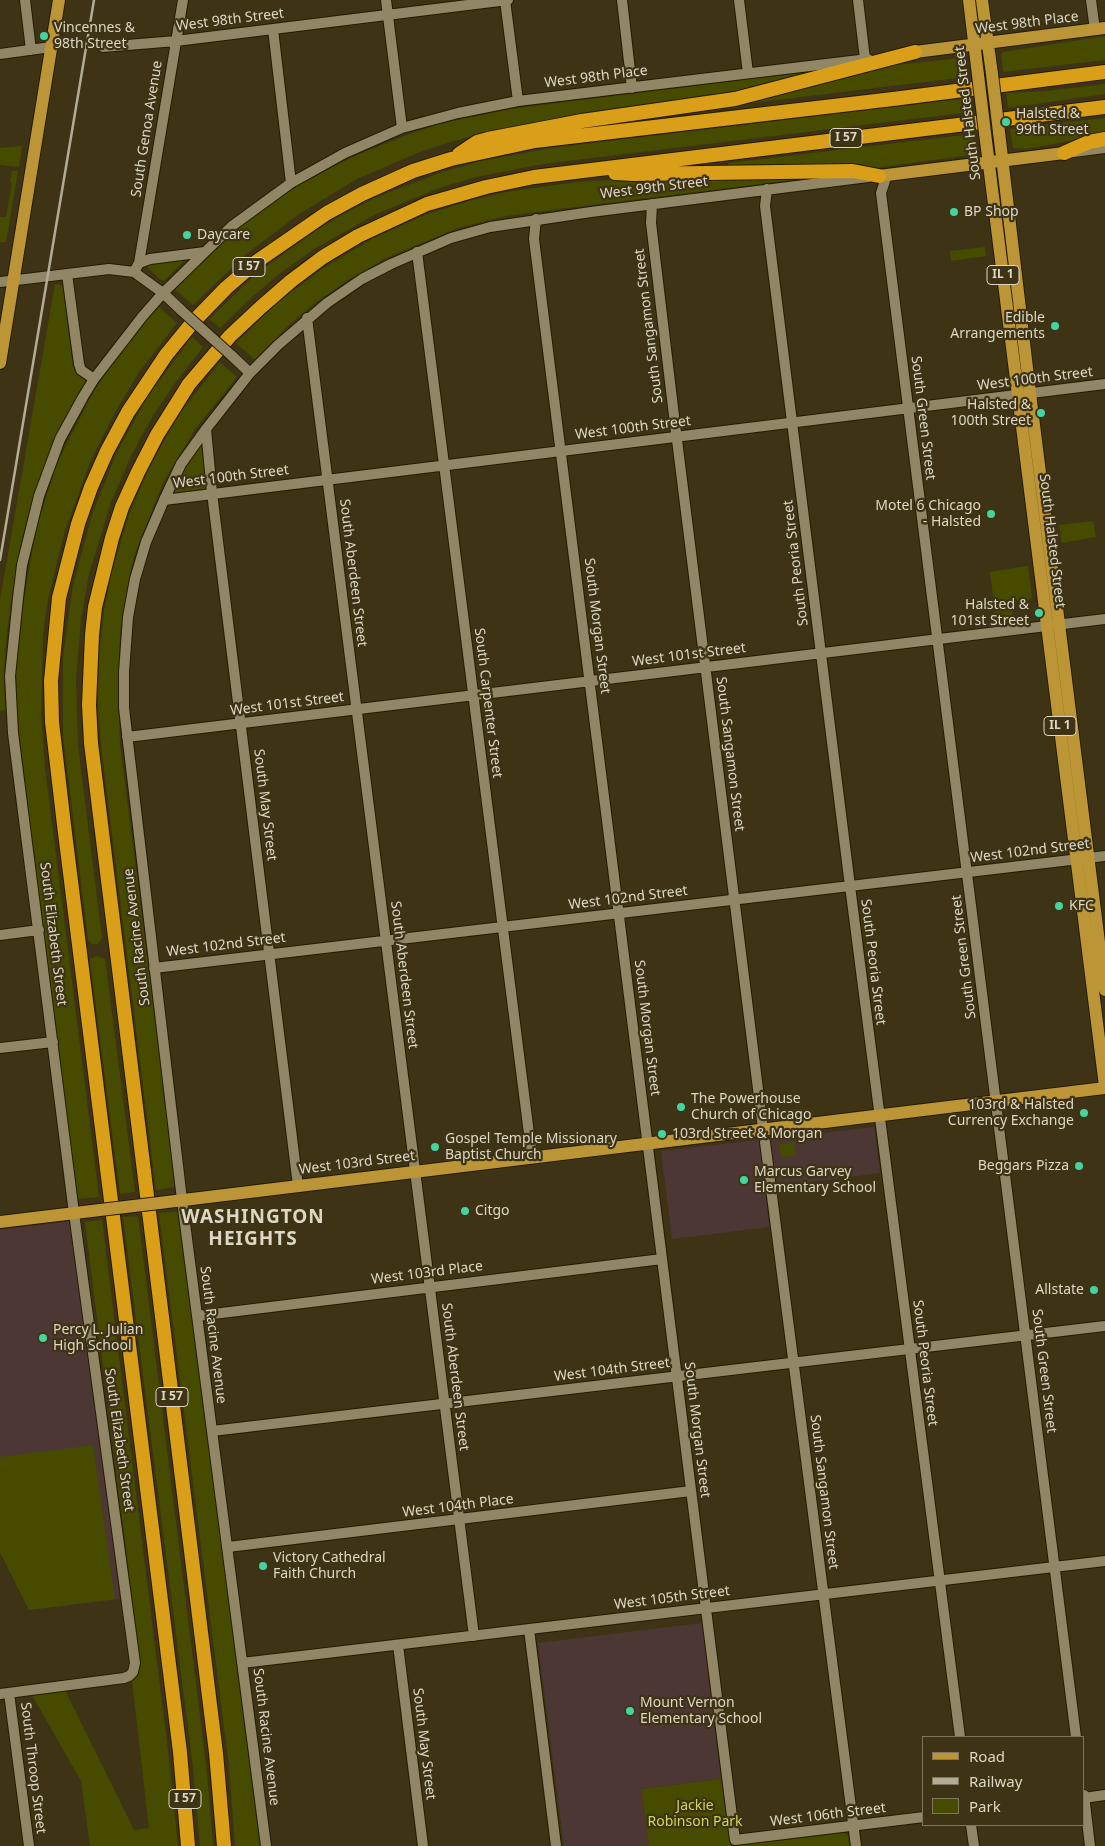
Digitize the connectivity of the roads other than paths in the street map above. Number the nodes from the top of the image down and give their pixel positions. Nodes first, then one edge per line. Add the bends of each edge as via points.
1 (25, 0) edge
2 (59, 0) edge
3 (183, 0) edge
4 (386, 0) edge
5 (506, 0) edge
6 (622, 0) edge
7 (739, 0) edge
8 (858, 0) edge
9 (969, 0) edge
10 (982, 0) edge
11 (1092, 0) edge
12 (388, 15) junction
13 (273, 29) junction
14 (1100, 29) edge
15 (176, 40) junction
16 (988, 43) junction
17 (974, 44) junction
18 (51, 47) junction
19 (103, 47) dead end
20 (31, 50) junction
21 (915, 52) junction
22 (0, 54) edge
23 (865, 59) junction
24 (1105, 72) edge
25 (748, 73) junction
26 (632, 88) junction
27 (518, 101) junction
28 (1105, 106) edge
29 (402, 128) junction
30 (1105, 139) edge
31 (1105, 148) edge
32 (1064, 153) junction
33 (451, 159) junction
34 (1003, 160) junction
35 (989, 162) junction
36 (587, 170) junction
37 (883, 175) junction
38 (290, 183) junction
39 (767, 190) junction
40 (652, 204) junction
41 (536, 220) junction
42 (205, 252) junction
43 (417, 252) junction
44 (136, 267) junction
45 (67, 274) junction
46 (6, 281) edge
47 (163, 293) junction
48 (307, 318) junction
49 (0, 363) edge
50 (250, 373) junction
51 (94, 379) junction
52 (1105, 384) edge
53 (1024, 394) junction
54 (908, 408) junction
55 (793, 422) junction
56 (206, 428) junction
57 (676, 437) junction
58 (561, 451) junction
59 (444, 465) junction
60 (328, 479) junction
61 (212, 493) junction
62 (164, 500) junction
63 (1105, 619) edge
64 (1053, 625) junction
65 (938, 639) junction
66 (821, 653) junction
67 (705, 667) junction
68 (590, 681) junction
69 (473, 695) junction
70 (356, 709) junction
71 (241, 723) junction
72 (127, 737) junction
73 (1105, 856) edge
74 (1083, 859) junction
75 (968, 872) junction
76 (850, 886) junction
77 (734, 900) junction
78 (618, 913) junction
79 (502, 927) junction
80 (39, 930) junction
81 (0, 935) edge
82 (386, 940) junction
83 (270, 954) junction
84 (154, 968) junction
85 (1105, 990) edge
86 (53, 1042) junction
87 (0, 1048) edge
88 (1105, 1087) edge
89 (996, 1101) junction
90 (879, 1115) junction
91 (763, 1129) junction
92 (766, 1142) dead end
93 (647, 1143) junction
94 (532, 1157) junction
95 (415, 1172) junction
96 (298, 1186) junction
97 (182, 1200) junction
98 (74, 1213) junction
99 (0, 1222) edge
100 (662, 1260) junction
101 (430, 1287) junction
102 (197, 1316) junction
103 (1105, 1326) edge
104 (1025, 1335) junction
105 (909, 1348) junction
106 (794, 1362) junction
107 (676, 1376) junction
108 (444, 1403) junction
109 (212, 1431) junction
110 (691, 1491) junction
111 (459, 1520) junction
112 (228, 1547) junction
113 (1105, 1561) edge
114 (1054, 1567) junction
115 (939, 1580) junction
116 (823, 1594) junction
117 (706, 1608) junction
118 (529, 1629) junction
119 (474, 1636) junction
120 (398, 1645) junction
121 (242, 1663) junction
122 (5, 1693) edge
123 (960, 1736) edge
124 (1076, 1736) edge
125 (1105, 1795) edge
126 (1085, 1797) edge
127 (1085, 1805) edge
128 (922, 1817) edge
129 (853, 1826) junction
130 (971, 1826) edge
131 (736, 1840) joint
132 (29, 1846) edge
133 (188, 1846) edge
134 (224, 1846) edge
135 (266, 1846) edge
136 (424, 1846) edge
137 (556, 1846) edge
138 (856, 1846) edge
139 (974, 1846) edge
140 (1090, 1846) edge

1 - 20 street
2 - 18 main road
3 - 15 street, South Genoa Avenue
4 - 12 street
5 - 12 street, West 98th Street
5 - 27 street
6 - 26 street
7 - 25 street
8 - 23 street
9 - 17 main road, South Halsted Street
10 - 16 main road, South Halsted Street
11 - 14 street
12 - 13 street, West 98th Street
12 - 29 street
13 - 15 street, West 98th Street
13 - 38 street
14 - 16 main road, West 98th Place
15 - 19 street, West 98th Street
15 - 44 street, South Genoa Avenue
16 - 17 main road, West 98th Place
16 - 34 main road, South Halsted Street / IL 1, bridge
17 - 21 main road, West 98th Place
17 - 35 main road, South Halsted Street / IL 1, bridge
18 - 20 street
18 - 46 main road
20 - 22 street
21 - 23 street, West 98th Place
21 - 33 highway via 735,99 582,121 488,139 477,142
23 - 25 street, West 98th Place
24 - 33 highway, I 57 via 580,135 507,146
25 - 26 street, West 98th Place
26 - 27 street, West 98th Place
27 - 29 street, West 98th Place
28 - 36 highway, I 57
29 - 38 street, West 98th Place
30 - 32 highway
31 - 32 street, West 99th Street
32 - 34 main road, West 99th Street
33 - 133 highway, I 57 via 382,184 327,213 256,262 193,322 146,383 107,451 78,524 59,598 51,681 52,722 180,1752
34 - 35 main road, West 99th Street
34 - 53 main road, South Halsted Street / IL 1
35 - 37 main road, West 99th Street
35 - 53 main road, South Halsted Street / IL 1
36 - 37 highway via 633,174 853,171
36 - 134 highway, I 57 via 486,187 427,204 337,248 261,306 189,384 157,435 122,507 95,607 89,705 91,743 215,1743
37 - 39 street, West 99th Street
37 - 54 street, South Green Street via 881,193
38 - 42 street, West 98th Place via 232,226
39 - 40 street, West 99th Street
39 - 55 street, South Peoria Street via 765,206
40 - 41 street, West 99th Street
40 - 57 street, South Sangamon Street via 651,223
41 - 43 street, West 99th Street via 471,231
41 - 58 street, South Morgan Street via 534,239
42 - 44 street via 150,259
42 - 47 street, South Elizabeth Street
43 - 48 street, West 99th Street via 362,279
43 - 59 street, South Carpenter Street
44 - 45 street
44 - 47 street
45 - 46 street
45 - 51 street via 78,364
46 - 49 main road
47 - 50 street, bridge
47 - 51 street, South Elizabeth Street
48 - 50 street, West 99th Street
48 - 60 street, South Aberdeen Street
50 - 56 street
51 - 80 street, South Elizabeth Street via 60,440 38,496 22,565 12,643 13,733
52 - 53 street, West 100th Street
53 - 54 street, West 100th Street
53 - 64 main road, South Halsted Street / IL 1
54 - 55 street, West 100th Street
54 - 65 street, South Green Street
55 - 57 street, West 100th Street
55 - 66 street, South Peoria Street
56 - 61 street, South May Street
56 - 62 street via 181,464
57 - 58 street, West 100th Street
57 - 67 street, South Sangamon Street
58 - 59 street, West 100th Street
58 - 68 street, South Morgan Street
59 - 60 street, West 100th Street
59 - 69 street, South Carpenter Street
60 - 61 street, West 100th Street
60 - 70 street, South Aberdeen Street
61 - 62 street, West 100th Street
61 - 71 street, South May Street
62 - 72 street, South Racine Avenue via 146,542 128,617 124,672
63 - 64 street, West 101st Street
64 - 65 street, West 101st Street
64 - 74 main road, South Halsted Street / IL 1
65 - 66 street, West 101st Street
65 - 75 street, South Green Street
66 - 67 street, West 101st Street
66 - 76 street, South Peoria Street
67 - 68 street, West 101st Street
67 - 77 street, South Sangamon Street
68 - 69 street, West 101st Street
68 - 78 street, South Morgan Street
69 - 70 street, West 101st Street
69 - 79 street, South Carpenter Street
70 - 71 street, West 101st Street
70 - 82 street, South Aberdeen Street
71 - 72 street, West 101st Street
71 - 83 street, South May Street
72 - 84 street, South Racine Avenue
73 - 74 street, West 102nd Street
74 - 75 street, West 102nd Street
74 - 85 main road, South Halsted Street / IL 1
74 - 88 main road, South Halsted Street / IL 1
75 - 76 street, West 102nd Street
75 - 89 street, South Green Street
76 - 77 street, West 102nd Street
76 - 90 street, South Peoria Street
77 - 78 street, West 102nd Street
77 - 91 street, South Sangamon Street
78 - 79 street, West 102nd Street
78 - 93 street, South Morgan Street
79 - 82 street, West 102nd Street
79 - 94 street, South Carpenter Street
80 - 81 street
80 - 86 street, South Elizabeth Street
82 - 83 street, West 102nd Street
82 - 95 street, South Aberdeen Street
83 - 84 street, West 102nd Street
83 - 96 street, South May Street
84 - 97 street, South Racine Avenue
86 - 87 street
86 - 98 street, South Elizabeth Street
88 - 89 main road, West 103rd Street
89 - 90 main road, West 103rd Street
89 - 104 street, South Green Street
90 - 91 main road, West 103rd Street
90 - 105 street, South Peoria Street
91 - 93 main road, West 103rd Street
92 - 106 street, South Sangamon Street
93 - 94 main road, West 103rd Street
93 - 100 street, South Morgan Street
94 - 95 main road, West 103rd Street
95 - 96 main road, West 103rd Street
95 - 101 street, South Aberdeen Street
96 - 97 main road, West 103rd Street
97 - 98 main road, West 103rd Street, bridge
97 - 102 street, South Racine Avenue
98 - 99 main road, West 103rd Street
98 - 122 street, South Elizabeth Street via 135,1663 133,1672 124,1678
100 - 101 street, West 103rd Place
100 - 107 street, South Morgan Street
101 - 102 street, West 103rd Place
101 - 108 street, South Aberdeen Street
102 - 109 street, South Racine Avenue
103 - 104 street, West 104th Street
104 - 105 street, West 104th Street
104 - 114 street, South Green Street
105 - 106 street, West 104th Street
105 - 115 street, South Peoria Street
106 - 107 street, West 104th Street
106 - 116 street, South Sangamon Street
107 - 108 street, West 104th Street
107 - 110 street, South Morgan Street
108 - 109 street, West 104th Street
108 - 111 street, South Aberdeen Street
109 - 112 street, South Racine Avenue
110 - 111 street, West 104th Place
110 - 117 street, South Morgan Street
111 - 112 street, West 104th Place
111 - 119 street, South Aberdeen Street
112 - 121 street, South Racine Avenue
113 - 114 street, West 105th Street
114 - 115 street, West 105th Street
114 - 124 street, South Green Street
115 - 116 street, West 105th Street
115 - 123 street, South Peoria Street
116 - 117 street, West 105th Street
116 - 129 street, South Sangamon Street
117 - 118 street, West 105th Street
117 - 131 street, South Morgan Street
118 - 119 street, West 105th Street
118 - 137 street
119 - 120 street, West 105th Street
120 - 121 street, West 105th Street
120 - 136 street, South May Street
121 - 135 street, South Racine Avenue
122 - 132 street, South Throop Street
125 - 126 street
127 - 140 street
128 - 129 street, West 106th Street
129 - 131 street, West 106th Street
129 - 138 street, South Sangamon Street
130 - 139 street

